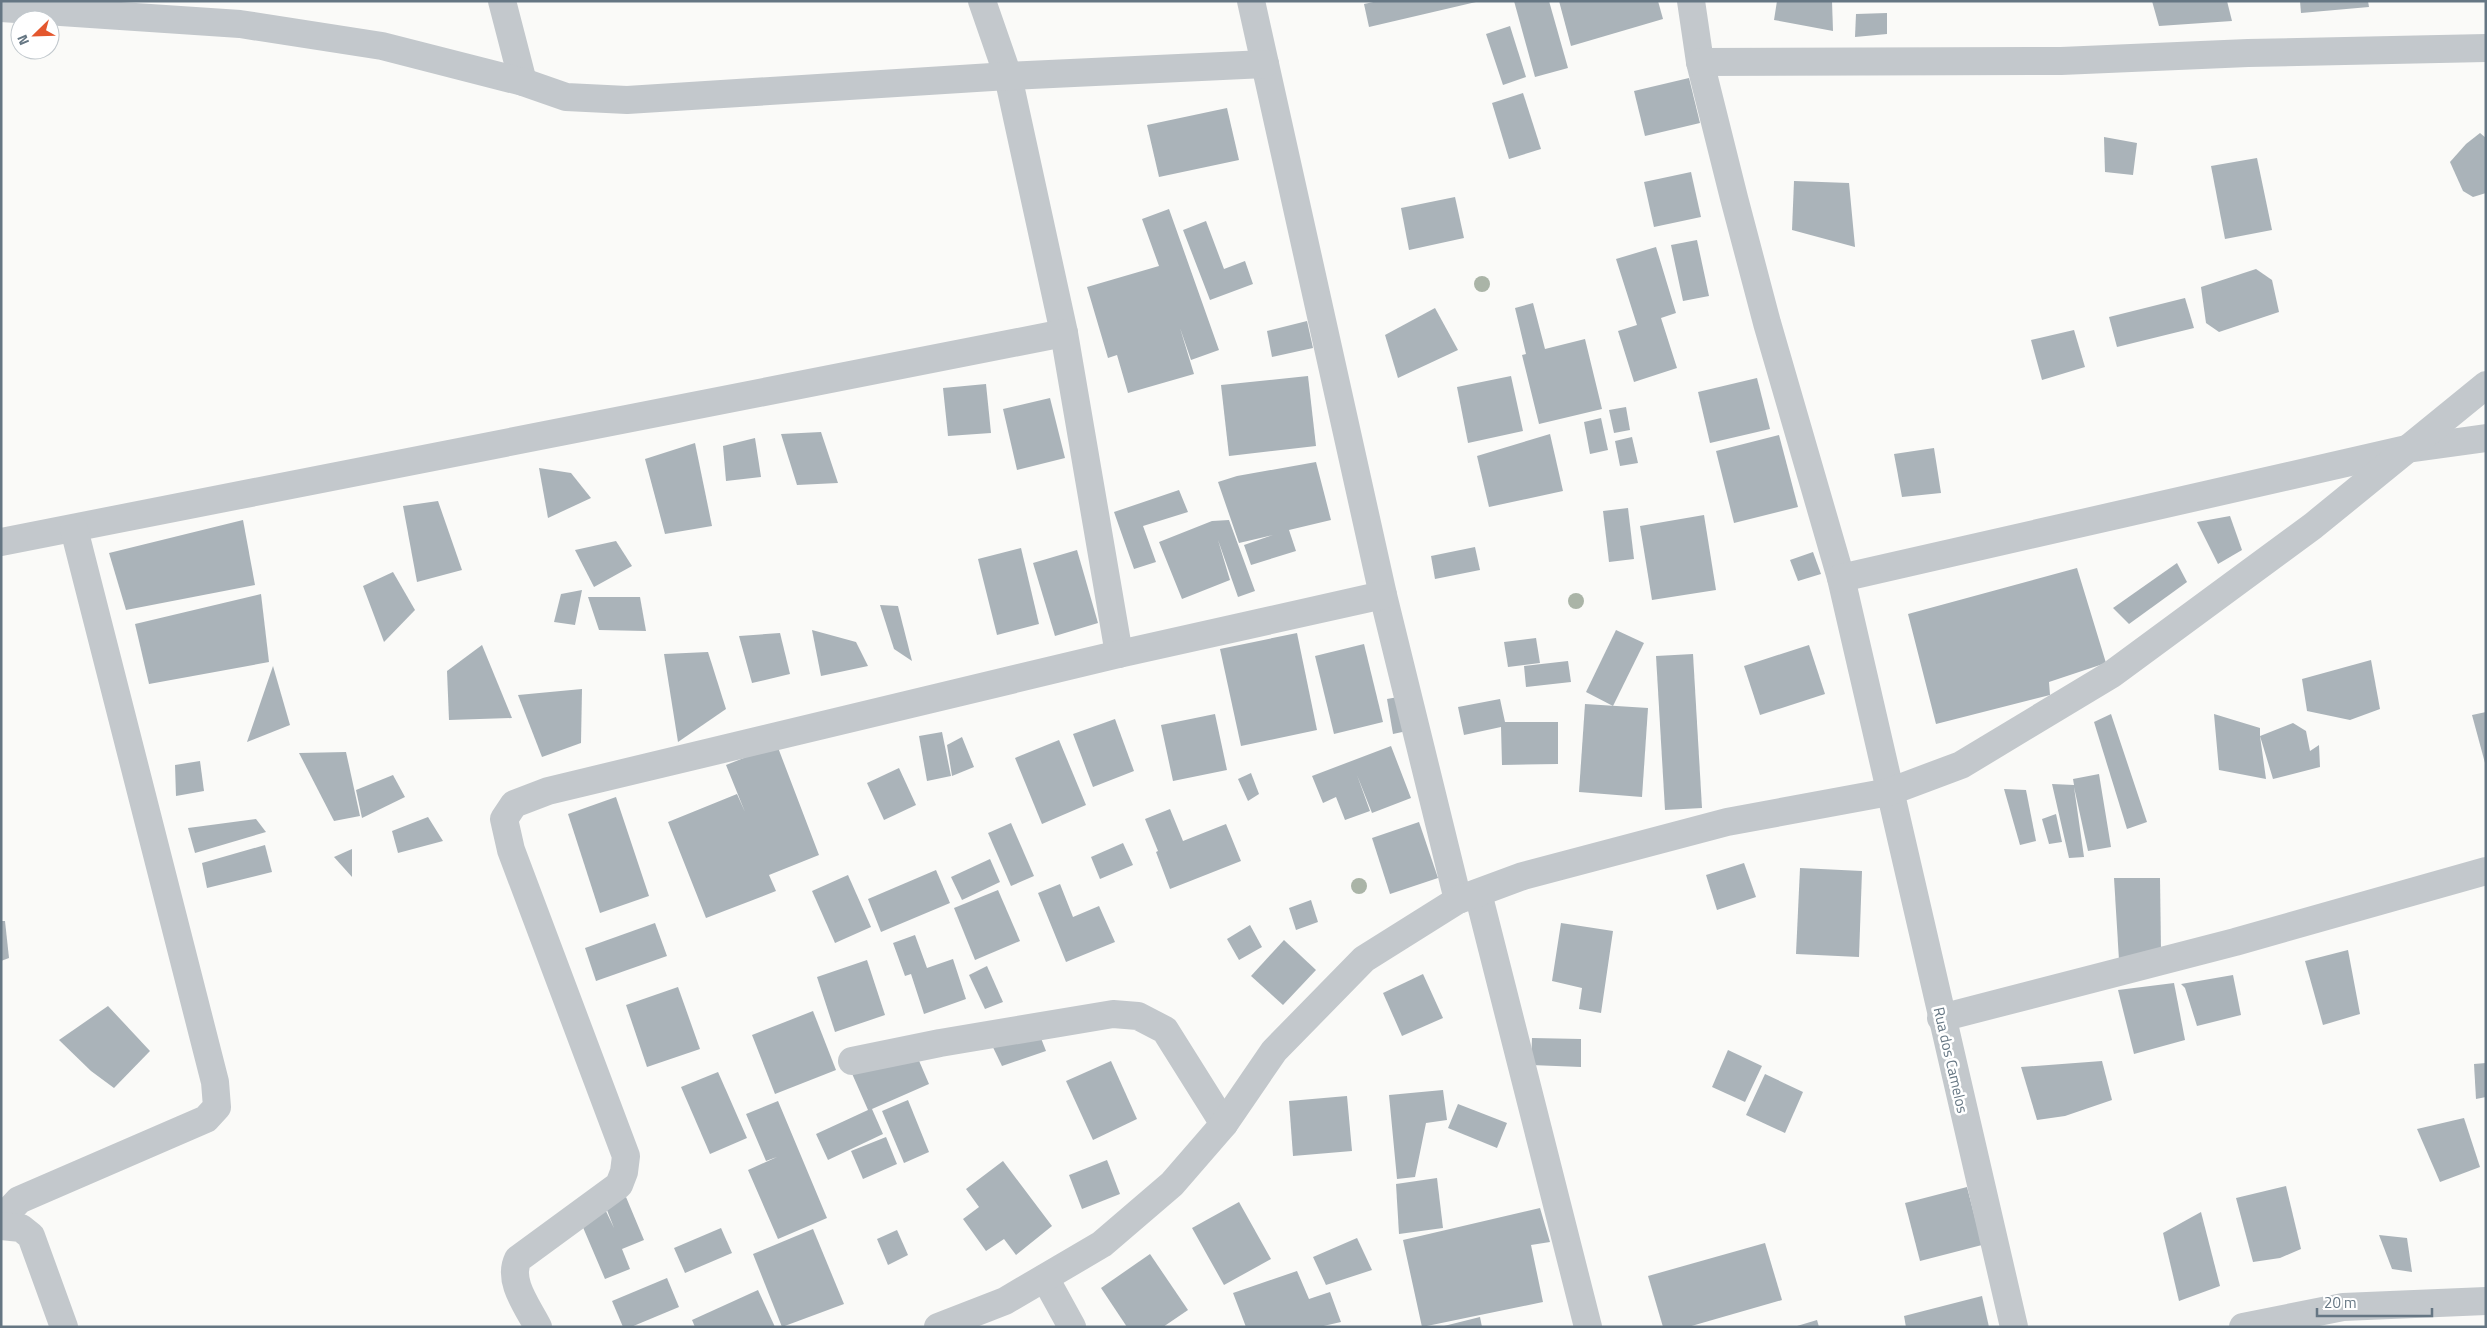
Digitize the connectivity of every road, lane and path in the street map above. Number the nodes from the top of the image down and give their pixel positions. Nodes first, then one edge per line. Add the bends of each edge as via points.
1 (502, 1) edge
2 (982, 1) edge
3 (1251, 1) edge
4 (1691, 1) edge
5 (1, 8) edge
6 (93, 8) edge
7 (2486, 48) edge
8 (1700, 62) junction
9 (1265, 64) junction
10 (1008, 76) junction
11 (523, 82) junction
12 (1064, 334) junction
13 (2486, 385) edge
14 (2486, 438) edge
15 (2407, 449) junction
16 (74, 529) junction
17 (1, 542) edge
18 (1841, 578) junction
19 (1383, 595) junction
20 (1118, 654) junction
21 (1889, 792) junction
22 (2486, 871) edge
23 (1468, 897) junction
24 (1941, 1018) junction
25 (852, 1061) dead end
26 (1224, 1124) junction
27 (1, 1218) edge
28 (1, 1226) edge
29 (1045, 1278) junction
30 (2486, 1301) edge
31 (64, 1327) edge
32 (538, 1327) edge
33 (938, 1327) edge
34 (1072, 1327) edge
35 (1588, 1327) edge
36 (2014, 1327) edge
37 (2243, 1327) edge

1 - 11 street
2 - 10 street
3 - 9 street
4 - 8 street, Rua dos Camelos
5 - 6 street
6 - 11 street via 240,24 382,46
7 - 8 street via 2060,61
8 - 18 street, Rua dos Camelos via 1767,323
9 - 10 street
9 - 19 street
10 - 11 street via 627,100 566,97
10 - 12 street
12 - 16 street
12 - 20 street
13 - 15 street
14 - 15 street
15 - 18 street
15 - 21 street via 2313,526 2112,674 1961,765
16 - 17 street
16 - 27 street via 215,1082 217,1107 206,1119 19,1200
18 - 21 street, Rua dos Camelos
19 - 20 street
19 - 23 street
20 - 32 street via 548,791 514,804 504,819 511,850 626,1156 620,1185 515,1264 516,1285
21 - 23 street via 1727,822 1523,876
21 - 24 street, Rua dos Camelos
22 - 24 street via 2235,942
23 - 26 street via 1364,959 1274,1051
23 - 35 street
24 - 36 street, Rua dos Camelos
25 - 26 street via 1113,1014 1138,1016 1165,1030
26 - 29 street via 1172,1184 1102,1244
28 - 31 street via 21,1228 31,1236
29 - 33 street via 1005,1301
29 - 34 street
30 - 37 street via 2343,1307

